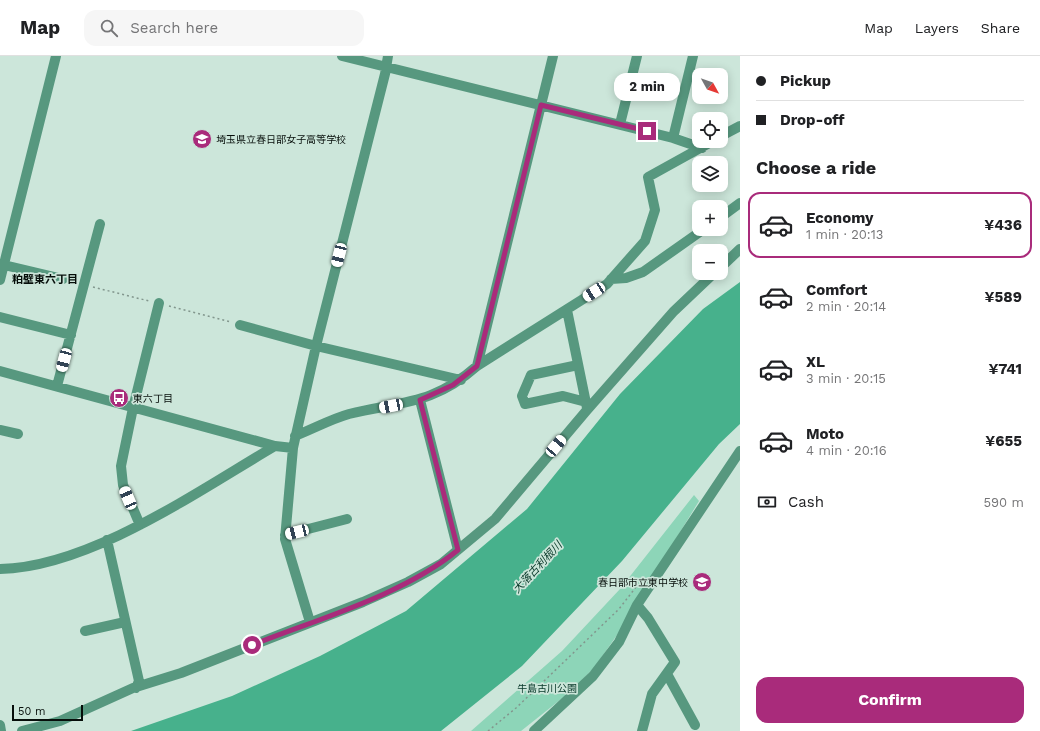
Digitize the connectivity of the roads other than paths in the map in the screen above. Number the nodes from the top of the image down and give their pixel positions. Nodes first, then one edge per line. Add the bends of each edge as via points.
1 (56, 56) edge
2 (342, 56) edge
3 (388, 56) edge
4 (553, 56) edge
5 (637, 56) edge
6 (693, 56) edge
7 (385, 66) junction
8 (541, 105) junction
9 (620, 124) junction
10 (740, 126) edge
11 (728, 132) edge
12 (673, 138) junction
13 (692, 145) edge
14 (702, 148) edge
15 (740, 203) edge
16 (728, 211) edge
17 (100, 224) dead end
18 (694, 236) edge
19 (740, 249) edge
20 (728, 260) edge
21 (4, 265) junction
22 (63, 279) dead end
23 (611, 279) junction
24 (0, 280) edge
25 (707, 280) edge
26 (160, 303) dead end
27 (567, 310) junction
28 (0, 317) edge
29 (240, 325) dead end
30 (71, 335) junction
31 (316, 346) junction
32 (578, 365) junction
33 (477, 366) junction
34 (0, 371) edge
35 (461, 380) junction
36 (57, 386) junction
37 (420, 400) junction
38 (586, 406) junction
39 (133, 408) junction
40 (0, 430) edge
41 (18, 434) dead end
42 (295, 436) junction
43 (275, 446) junction
44 (293, 448) junction
45 (740, 451) edge
46 (347, 519) dead end
47 (140, 525) junction
48 (285, 535) junction
49 (107, 540) junction
50 (458, 550) junction
51 (0, 569) edge
52 (637, 605) junction
53 (125, 622) junction
54 (310, 622) junction
55 (85, 632) dead end
56 (668, 674) junction
57 (136, 688) junction
58 (0, 725) edge
59 (695, 725) dead end
60 (1, 731) edge
61 (22, 731) edge
62 (534, 731) edge
63 (642, 731) edge

1 - 21 street
2 - 7 street
3 - 7 street
4 - 8 street
5 - 9 street
6 - 12 street
7 - 8 street
7 - 31 street
8 - 9 street
8 - 33 street
9 - 12 street
10 - 11 street
12 - 13 street
14 - 23 street via 648,177 655,210 645,241
15 - 16 street
17 - 30 street
18 - 23 street via 643,272 626,278
19 - 20 street
21 - 22 street
21 - 24 street
23 - 27 street
25 - 38 street via 674,311
26 - 39 street
27 - 32 street
27 - 33 street
28 - 30 street
29 - 31 street
30 - 36 street
31 - 35 street
31 - 42 street
32 - 38 street
32 - 38 street via 531,375 522,396 525,404 563,396
33 - 35 street
34 - 36 street
35 - 37 street
36 - 39 street
37 - 42 street via 348,414
37 - 50 street
38 - 50 street via 495,519
39 - 43 street
39 - 47 street via 121,466 123,485
40 - 41 street
42 - 44 street
43 - 44 street
43 - 47 street
44 - 48 street
45 - 52 street
46 - 48 street
47 - 49 street
48 - 54 street
49 - 51 street via 49,562
49 - 53 street
50 - 54 street via 441,564 408,582
52 - 56 street via 675,662
52 - 62 street via 625,634 592,676
53 - 55 street
53 - 57 street via 139,681
54 - 57 street
56 - 59 street
56 - 63 street via 652,694
57 - 61 street via 60,721
58 - 60 street

